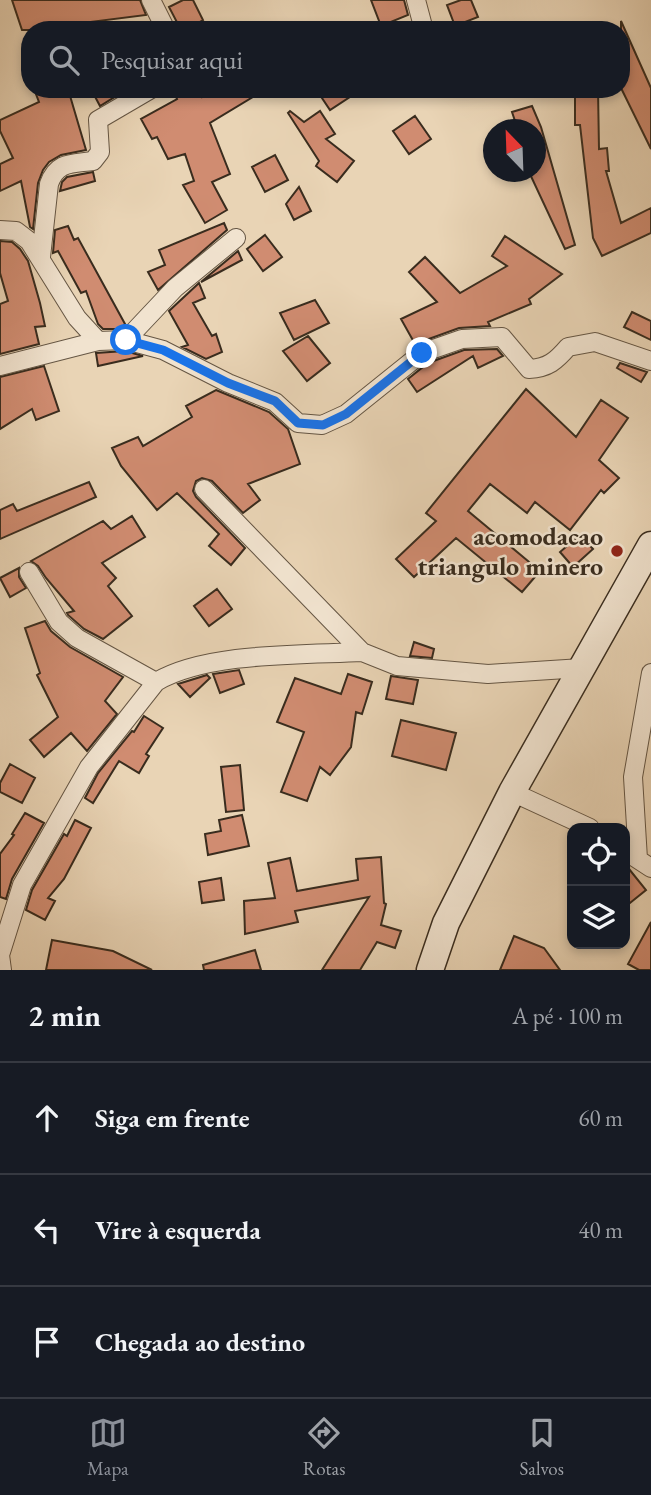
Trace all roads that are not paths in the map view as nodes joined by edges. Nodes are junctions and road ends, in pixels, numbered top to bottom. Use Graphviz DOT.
graph roads {
  1 [pos="151,0"];
  2 [pos="416,0"];
  3 [pos="162,21"];
  4 [pos="422,21"];
  5 [pos="136,98"];
  6 [pos="0,230"];
  7 [pos="236,238"];
  8 [pos="41,257"];
  9 [pos="126,340"];
  10 [pos="98,341"];
  11 [pos="651,361"];
  12 [pos="0,366"];
  13 [pos="204,489"];
  14 [pos="650,547"];
  15 [pos="29,572"];
  16 [pos="362,652"];
  17 [pos="582,668"];
  18 [pos="651,673"];
  19 [pos="156,682"];
  20 [pos="512,792"];
  21 [pos="579,823"];
  22 [pos="638,860"];
  23 [pos="2,970"];
  24 [pos="430,970"];
  1 -- 3 [label="street"];
  2 -- 4 [label="street"];
  5 -- 8 [label="street"];
  6 -- 8 [label="street"];
  7 -- 9 [label="street"];
  8 -- 10 [label="street"];
  9 -- 10 [label="street"];
  9 -- 11 [label="street"];
  10 -- 12 [label="street"];
  13 -- 16 [label="street"];
  14 -- 17 [label="main road"];
  15 -- 19 [label="street"];
  16 -- 17 [label="street"];
  16 -- 19 [label="street"];
  17 -- 20 [label="main road"];
  18 -- 22 [label="street"];
  19 -- 23 [label="street"];
  20 -- 21 [label="street"];
  20 -- 24 [label="main road"];
}
